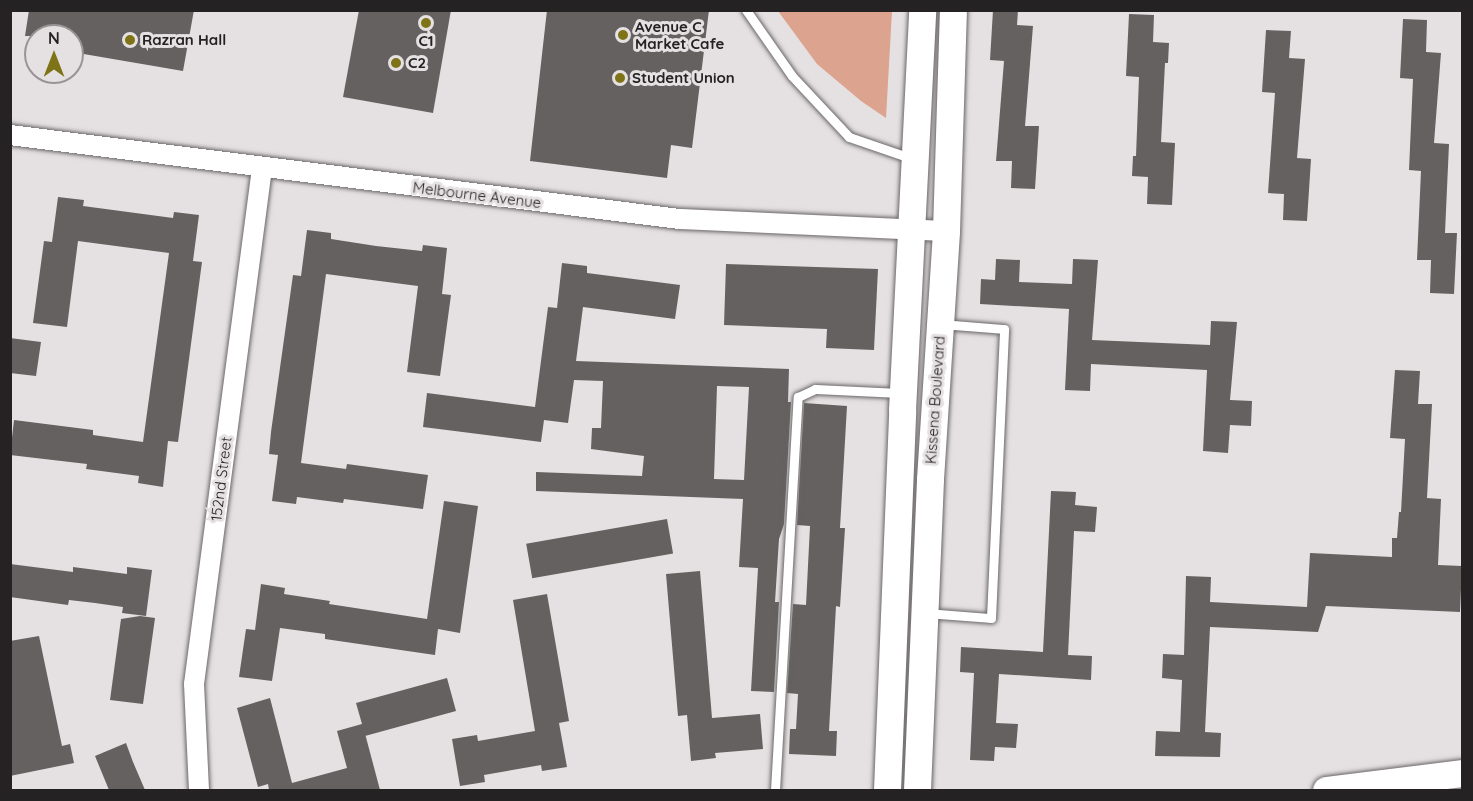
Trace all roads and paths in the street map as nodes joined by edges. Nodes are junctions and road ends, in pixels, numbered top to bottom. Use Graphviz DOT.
graph roads {
  1 [pos="746,10"];
  2 [pos="922,10"];
  3 [pos="953,10"];
  4 [pos="10,135"];
  5 [pos="915,160"];
  6 [pos="262,168"];
  7 [pos="912,231"];
  8 [pos="946,231"];
  9 [pos="940,324"];
  10 [pos="903,393"];
  11 [pos="925,613"];
  12 [pos="1462,773"];
  13 [pos="199,790"];
  14 [pos="775,790"];
  15 [pos="887,790"];
  16 [pos="917,790"];
  17 [pos="1326,790"];
  1 -- 5 [label="lane"];
  2 -- 5 [label="main road, Kissena Boulevard"];
  3 -- 8 [label="main road, Kissena Boulevard"];
  4 -- 6 [label="street, Melbourne Avenue"];
  5 -- 7 [label="main road, Kissena Boulevard"];
  6 -- 7 [label="street, Melbourne Avenue"];
  6 -- 13 [label="street, 152nd Street"];
  7 -- 8 [label="street, Melbourne Avenue"];
  7 -- 10 [label="main road, Kissena Boulevard"];
  8 -- 9 [label="main road, Kissena Boulevard"];
  9 -- 11 [label="main road, Kissena Boulevard"];
  9 -- 11 [label="lane"];
  10 -- 14 [label="lane"];
  10 -- 15 [label="main road, Kissena Boulevard"];
  11 -- 16 [label="main road, Kissena Boulevard"];
  12 -- 17 [label="main road"];
}
